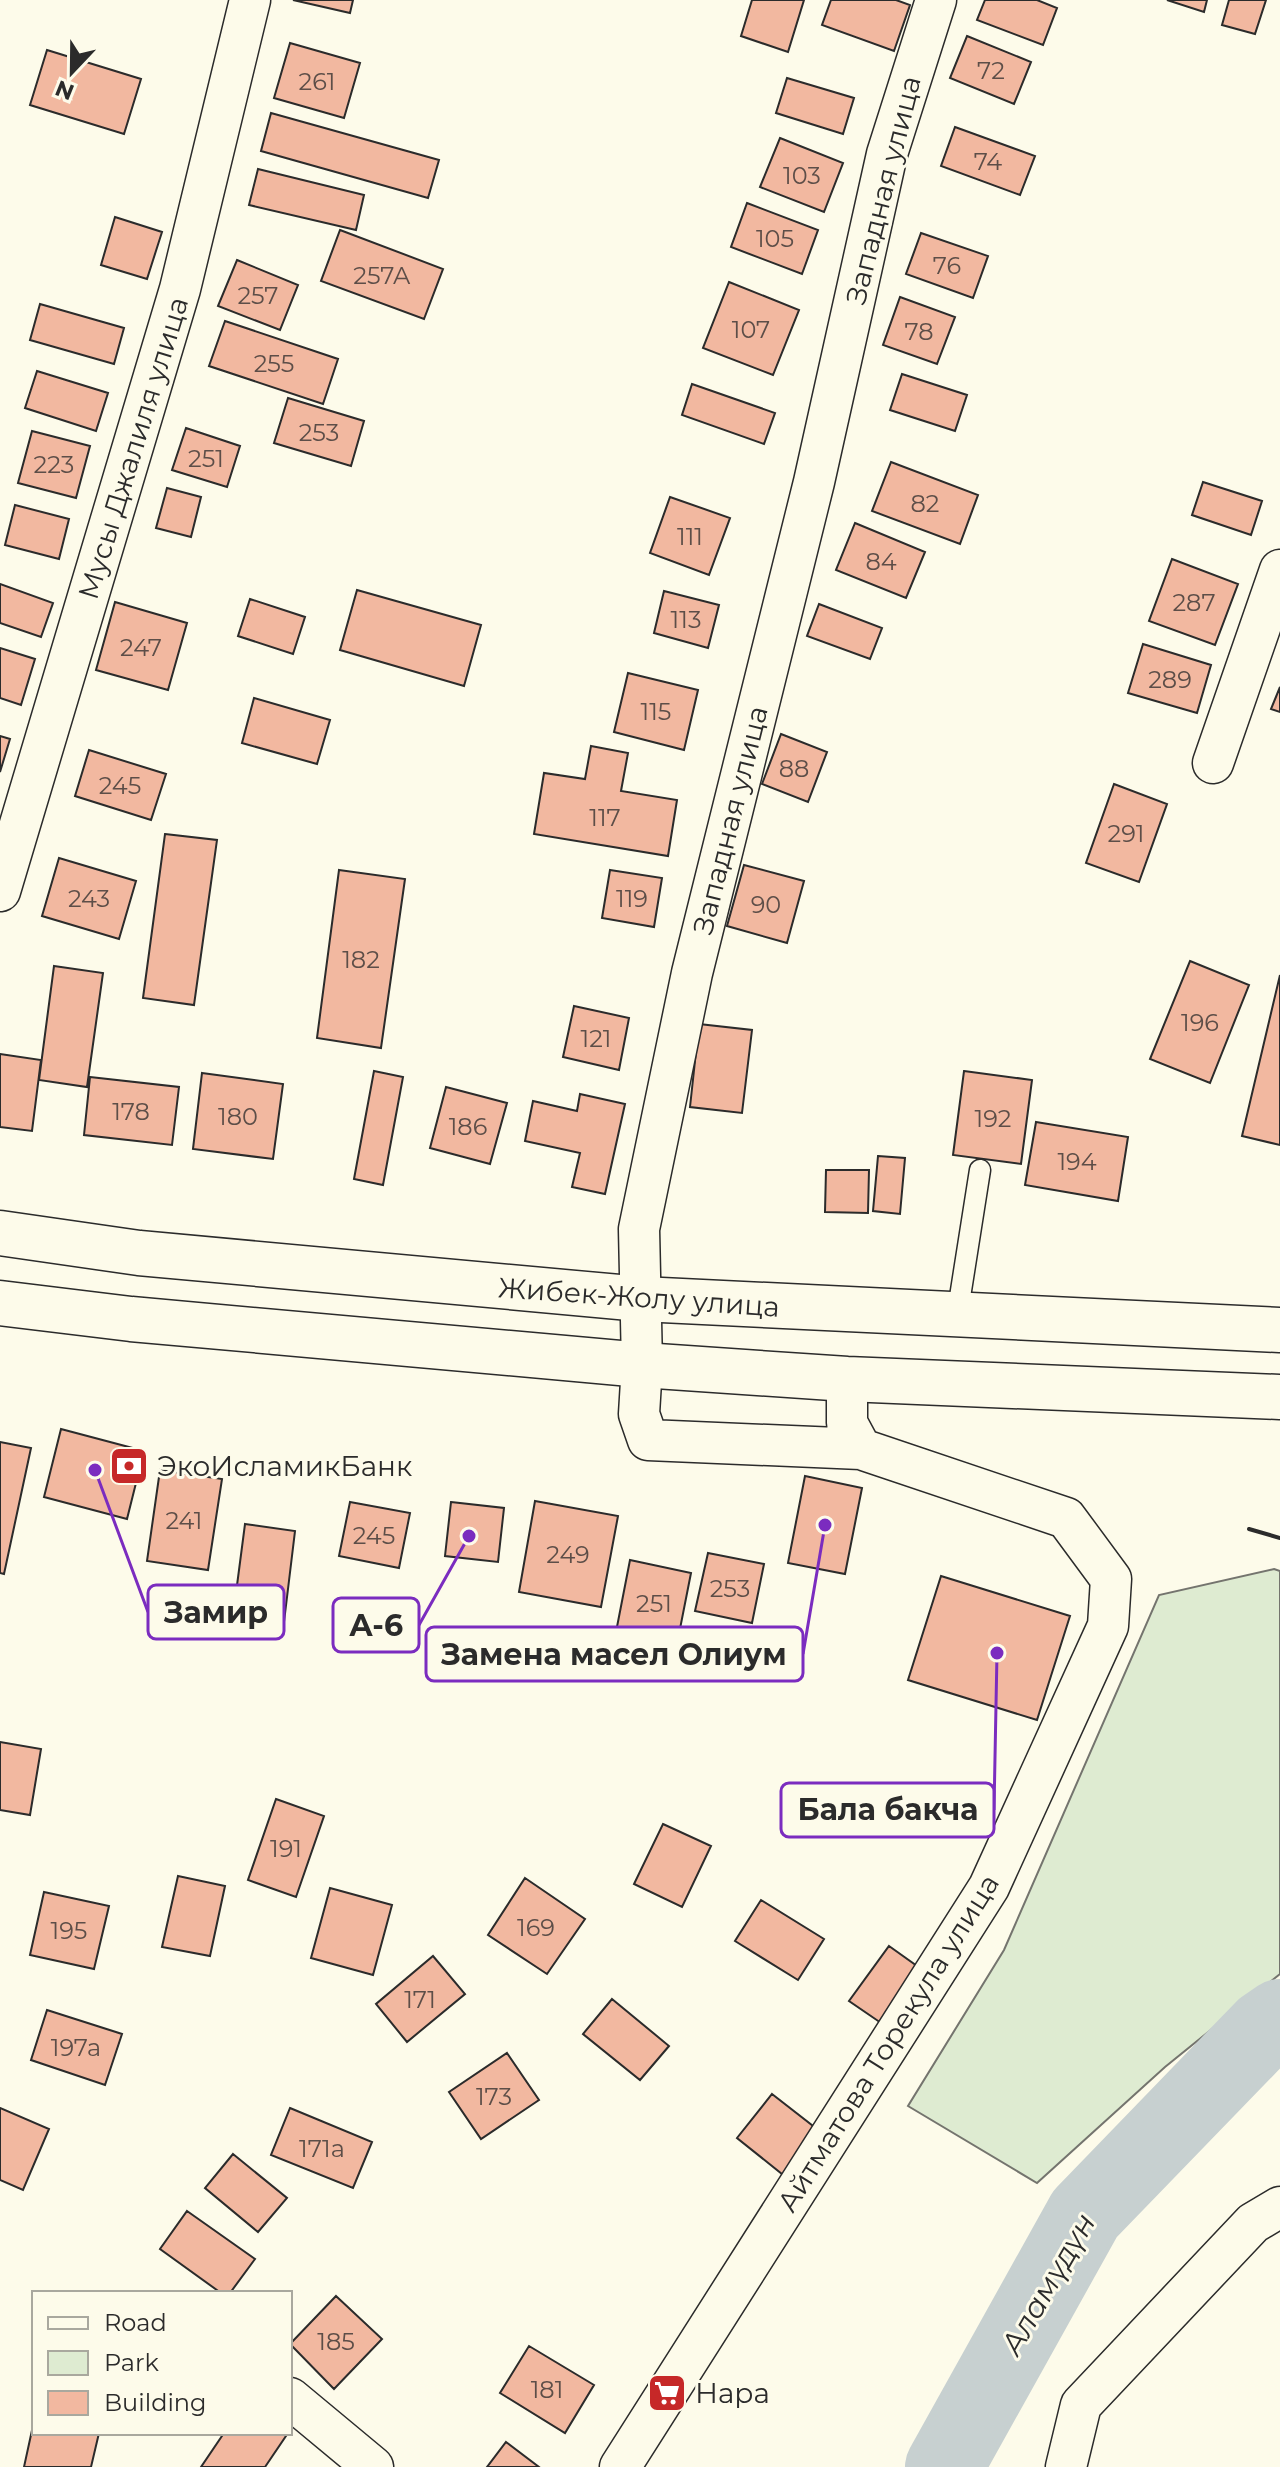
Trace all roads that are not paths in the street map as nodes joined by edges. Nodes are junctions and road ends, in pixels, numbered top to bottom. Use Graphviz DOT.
graph roads {
  1 [pos="250,0"];
  2 [pos="936,0"];
  3 [pos="1280,570"];
  4 [pos="1213,763"];
  5 [pos="0,891"];
  6 [pos="980,1170"];
  7 [pos="0,1233"];
  8 [pos="641,1299"];
  9 [pos="0,1303"];
  10 [pos="957,1316"];
  11 [pos="1280,1330"];
  12 [pos="642,1365"];
  13 [pos="847,1379"];
  14 [pos="1280,1397"];
  15 [pos="861,1449"];
  16 [pos="1280,2207"];
  17 [pos="292,2400"];
  18 [pos="373,2467"];
  19 [pos="620,2467"];
  20 [pos="1066,2467"];
  1 -- 5 [label="street, Мусы Джалиля улица"];
  2 -- 8 [label="street, Западная улица"];
  3 -- 4 [label="street"];
  6 -- 10 [label="lane"];
  7 -- 8 [label="main road, Жибек-Жолу улица"];
  8 -- 10 [label="main road, Жибек-Жолу улица"];
  8 -- 12 [label="street, Западная улица"];
  9 -- 12 [label="main road"];
  10 -- 11 [label="main road, Жибек-Жолу улица"];
  12 -- 13 [label="main road"];
  12 -- 15 [label="street, Западная улица"];
  13 -- 14 [label="main road"];
  13 -- 15 [label="street"];
  15 -- 19 [label="street, Айтматова Торекула улица"];
  16 -- 20 [label="street"];
  17 -- 18 [label="street"];
}
